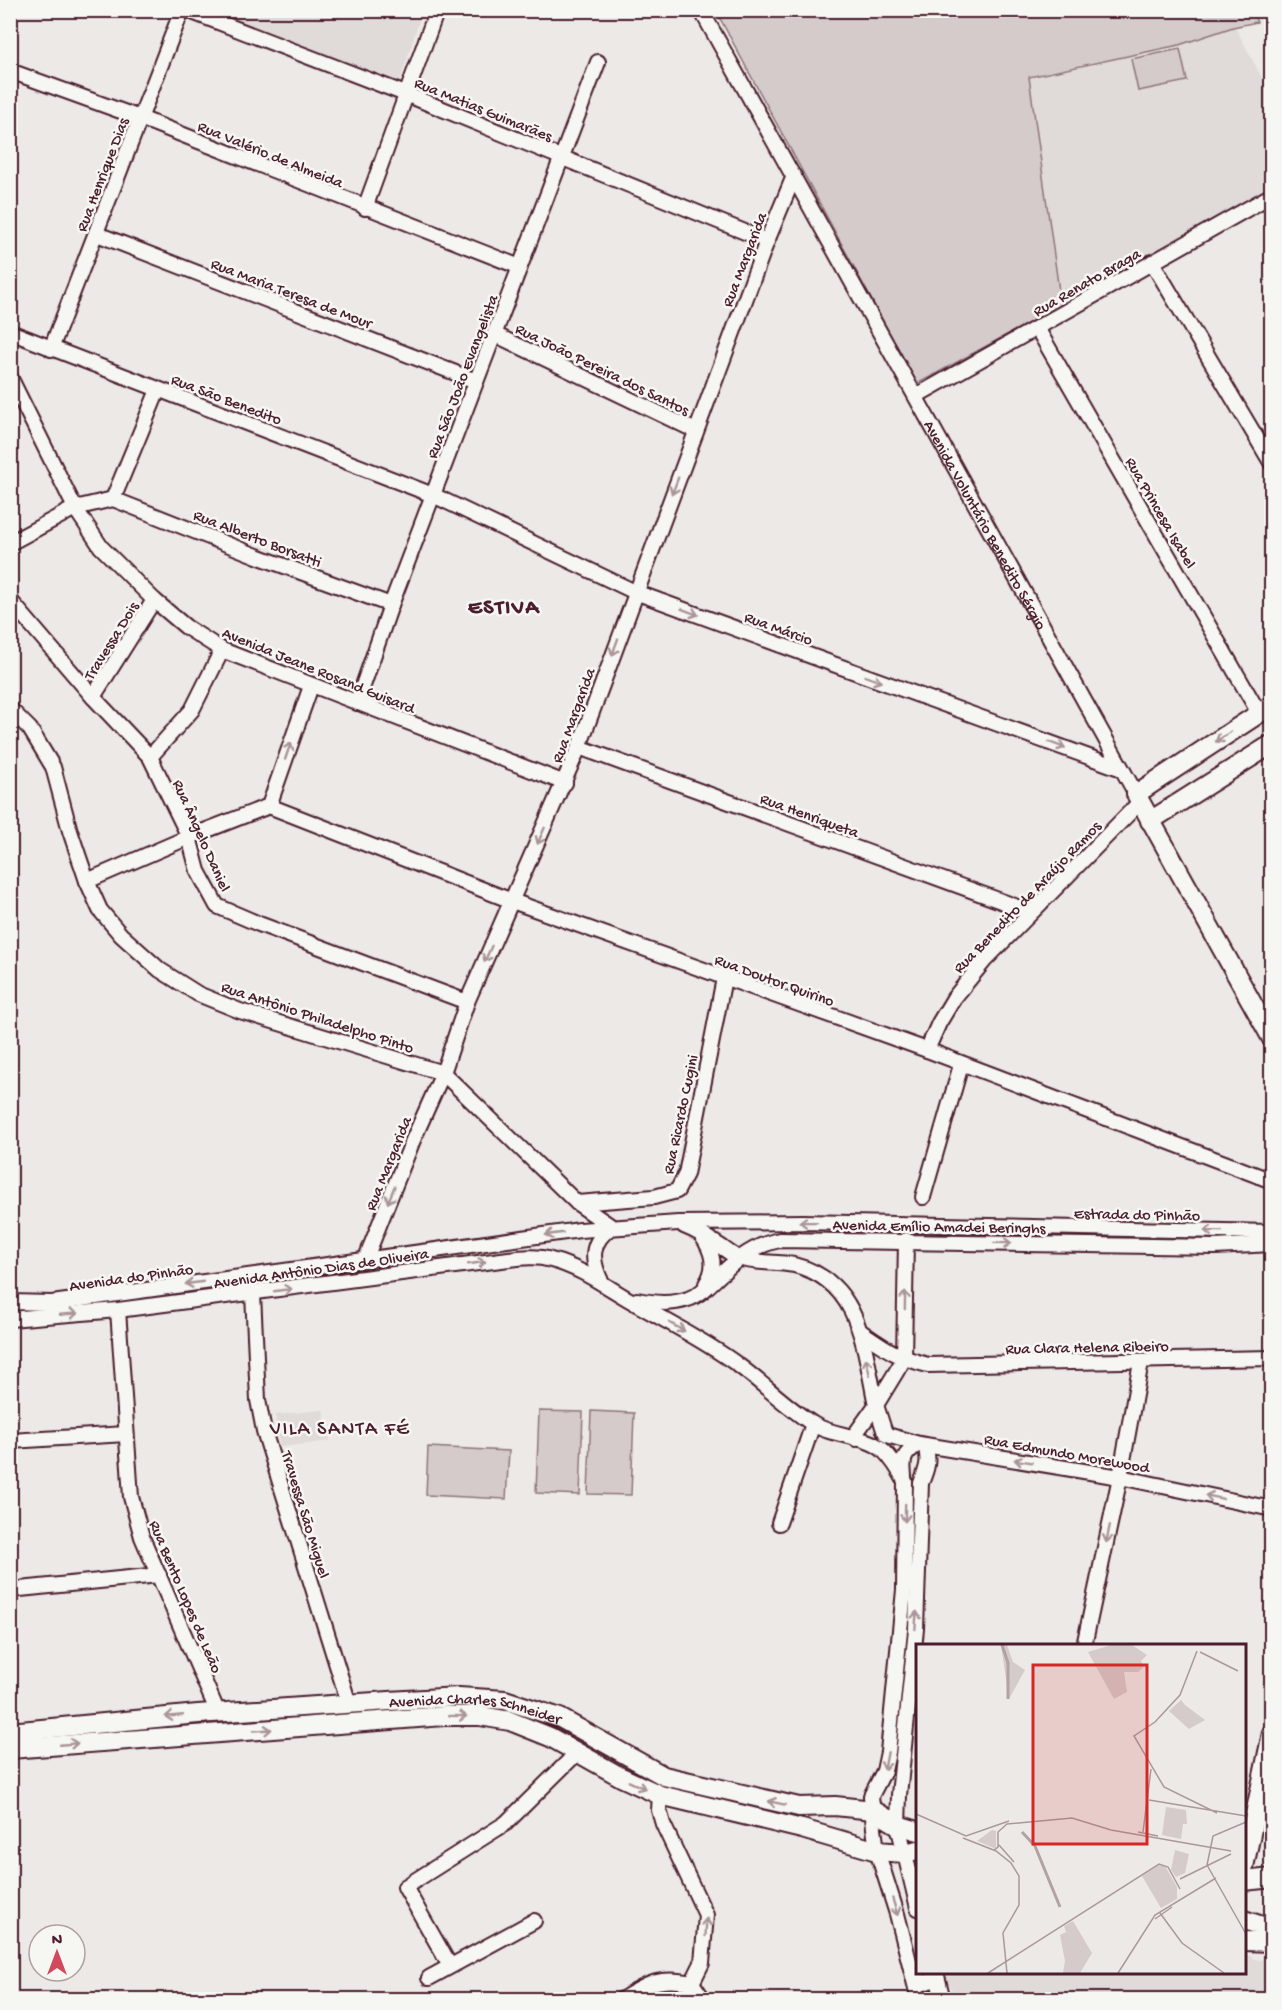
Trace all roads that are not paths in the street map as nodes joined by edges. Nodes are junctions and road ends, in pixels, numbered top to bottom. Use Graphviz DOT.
graph roads {
  1 [pos="184,10"];
  2 [pos="437,10"];
  3 [pos="701,10"];
  4 [pos="598,62"];
  5 [pos="10,71"];
  6 [pos="408,95"];
  7 [pos="140,118"];
  8 [pos="562,158"];
  9 [pos="794,176"];
  10 [pos="1272,195"];
  11 [pos="366,208"];
  12 [pos="97,234"];
  13 [pos="767,241"];
  14 [pos="1152,262"];
  15 [pos="520,267"];
  16 [pos="1037,328"];
  17 [pos="10,332"];
  18 [pos="496,335"];
  19 [pos="51,349"];
  20 [pos="10,376"];
  21 [pos="476,381"];
  22 [pos="158,390"];
  23 [pos="916,396"];
  24 [pos="696,431"];
  25 [pos="1272,464"];
  26 [pos="433,495"];
  27 [pos="113,499"];
  28 [pos="75,508"];
  29 [pos="10,543"];
  30 [pos="635,592"];
  31 [pos="10,600"];
  32 [pos="154,600"];
  33 [pos="391,605"];
  34 [pos="222,650"];
  35 [pos="311,686"];
  36 [pos="93,697"];
  37 [pos="357,703"];
  38 [pos="10,709"];
  39 [pos="1265,709"];
  40 [pos="1272,744"];
  41 [pos="579,747"];
  42 [pos="150,757"];
  43 [pos="1122,769"];
  44 [pos="565,783"];
  45 [pos="1138,798"];
  46 [pos="269,806"];
  47 [pos="1150,820"];
  48 [pos="189,837"];
  49 [pos="87,881"];
  50 [pos="512,901"];
  51 [pos="1031,912"];
  52 [pos="724,978"];
  53 [pos="467,1002"];
  54 [pos="1272,1040"];
  55 [pos="927,1050"];
  56 [pos="961,1065"];
  57 [pos="443,1074"];
  58 [pos="1272,1181"];
  59 [pos="923,1197"];
  60 [pos="577,1203"];
  61 [pos="678,1223"];
  62 [pos="612,1227"];
  63 [pos="699,1232"];
  64 [pos="1272,1232"];
  65 [pos="906,1240"];
  66 [pos="1272,1245"];
  67 [pos="366,1258"];
  68 [pos="738,1258"];
  69 [pos="602,1283"];
  70 [pos="702,1291"];
  71 [pos="253,1294"];
  72 [pos="626,1298"];
  73 [pos="10,1302"];
  74 [pos="118,1310"];
  75 [pos="10,1319"];
  76 [pos="860,1330"];
  77 [pos="1272,1358"];
  78 [pos="904,1359"];
  79 [pos="1141,1362"];
  80 [pos="876,1405"];
  81 [pos="813,1424"];
  82 [pos="126,1434"];
  83 [pos="856,1439"];
  84 [pos="10,1441"];
  85 [pos="922,1444"];
  86 [pos="1120,1477"];
  87 [pos="905,1481"];
  88 [pos="1272,1509"];
  89 [pos="779,1523"];
  90 [pos="159,1575"];
  91 [pos="10,1590"];
  92 [pos="1084,1644"];
  93 [pos="349,1704"];
  94 [pos="218,1713"];
  95 [pos="10,1732"];
  96 [pos="1272,1733"];
  97 [pos="10,1749"];
  98 [pos="577,1753"];
  99 [pos="660,1795"];
  100 [pos="872,1803"];
  101 [pos="835,1806"];
  102 [pos="898,1825"];
  103 [pos="916,1830"];
  104 [pos="833,1839"];
  105 [pos="877,1851"];
  106 [pos="911,1852"];
  107 [pos="1246,1862"];
  108 [pos="1272,1878"];
  109 [pos="1246,1881"];
  110 [pos="916,1892"];
  111 [pos="1246,1907"];
  112 [pos="534,1921"];
  113 [pos="1257,1924"];
  114 [pos="1246,1941"];
  115 [pos="1272,1942"];
  116 [pos="450,1966"];
  117 [pos="914,1975"];
  118 [pos="936,1975"];
  119 [pos="429,1978"];
  120 [pos="692,1983"];
  121 [pos="621,2000"];
  122 [pos="704,2000"];
  123 [pos="919,2000"];
  124 [pos="943,2000"];
  1 -- 6 [label="street, Rua Matias Guimarães"];
  1 -- 7 [label="street, Rua Henrique Dias"];
  2 -- 6 [label="street"];
  3 -- 9 [label="street, Avenida Voluntário Benedito Sérgio"];
  4 -- 8 [label="street, Rua São João Evangelista"];
  5 -- 7 [label="street, Rua Valério de Almeida"];
  6 -- 8 [label="street, Rua Matias Guimarães"];
  6 -- 11 [label="street"];
  7 -- 11 [label="street, Rua Valério de Almeida"];
  7 -- 12 [label="street, Rua Henrique Dias"];
  8 -- 13 [label="street, Rua Matias Guimarães"];
  8 -- 15 [label="street, Rua São João Evangelista"];
  9 -- 13 [label="street, Rua Margarida"];
  9 -- 23 [label="street, Avenida Voluntário Benedito Sérgio"];
  10 -- 14 [label="street, Rua Renato Braga"];
  11 -- 15 [label="street, Rua Valério de Almeida"];
  12 -- 19 [label="street, Rua Henrique Dias"];
  12 -- 21 [label="street, Rua Maria Teresa de Mour"];
  13 -- 24 [label="street, Rua Margarida"];
  14 -- 16 [label="street, Rua Renato Braga"];
  14 -- 25 [label="street"];
  15 -- 18 [label="street, Rua São João Evangelista"];
  16 -- 23 [label="street, Rua Renato Braga"];
  16 -- 39 [label="street, Rua Princesa Isabel"];
  17 -- 19 [label="street, Rua São Benedito"];
  18 -- 21 [label="street, Rua São João Evangelista"];
  18 -- 24 [label="street, Rua João Pereira dos Santos"];
  19 -- 22 [label="street, Rua São Benedito"];
  20 -- 28 [label="street, Avenida Jeane Rosand Guisard"];
  21 -- 26 [label="street, Rua São João Evangelista"];
  22 -- 26 [label="street, Rua São Benedito"];
  22 -- 27 [label="street"];
  23 -- 43 [label="street, Avenida Voluntário Benedito Sérgio"];
  24 -- 30 [label="street, Rua Margarida, one-way"];
  26 -- 30 [label="street, Rua Márcio"];
  26 -- 33 [label="street, Rua São João Evangelista"];
  27 -- 28 [label="street"];
  27 -- 33 [label="street, Rua Alberto Borsatti"];
  28 -- 29 [label="street"];
  28 -- 32 [label="street, Avenida Jeane Rosand Guisard"];
  30 -- 41 [label="street, Rua Margarida, one-way"];
  30 -- 43 [label="street, Rua Márcio, one-way"];
  31 -- 36 [label="street, Rua Ângelo Daniel"];
  32 -- 34 [label="street, Avenida Jeane Rosand Guisard"];
  32 -- 36 [label="street, Travessa Dois"];
  33 -- 37 [label="street, Rua São João Evangelista"];
  34 -- 35 [label="street, Avenida Jeane Rosand Guisard"];
  34 -- 42 [label="street"];
  35 -- 37 [label="street, Avenida Jeane Rosand Guisard"];
  46 -- 35 [label="street, one-way"];
  36 -- 42 [label="street, Rua Ângelo Daniel"];
  37 -- 44 [label="street, Avenida Jeane Rosand Guisard"];
  38 -- 49 [label="street, Rua Antônio Philadelpho Pinto"];
  39 -- 45 [label="main road, one-way"];
  40 -- 47 [label="main road"];
  41 -- 44 [label="street, Rua Margarida"];
  41 -- 51 [label="street, Rua Henriqueta"];
  42 -- 48 [label="street, Rua Ângelo Daniel"];
  43 -- 45 [label="street, Avenida Voluntário Benedito Sérgio"];
  44 -- 50 [label="street, Rua Margarida, one-way"];
  45 -- 47 [label="main road, Avenida Voluntário Benedito Sérgio"];
  45 -- 51 [label="street, Rua Benedito de Araújo Ramos"];
  46 -- 48 [label="street"];
  46 -- 50 [label="street, Rua Doutor Quirino"];
  47 -- 54 [label="main road, Avenida Voluntário Benedito Sérgio"];
  48 -- 49 [label="street"];
  48 -- 53 [label="street, Rua Ângelo Daniel"];
  49 -- 57 [label="street, Rua Antônio Philadelpho Pinto"];
  50 -- 52 [label="street, Rua Doutor Quirino"];
  50 -- 53 [label="street, Rua Margarida, one-way"];
  51 -- 55 [label="street, Rua Benedito de Araújo Ramos"];
  52 -- 55 [label="street, Rua Doutor Quirino"];
  52 -- 60 [label="street, Rua Ricardo Cugini"];
  53 -- 57 [label="street, Rua Margarida"];
  55 -- 56 [label="street, Rua Doutor Quirino"];
  56 -- 58 [label="street, Rua Doutor Quirino"];
  56 -- 59 [label="street"];
  57 -- 60 [label="street, Rua Antônio Philadelpho Pinto"];
  57 -- 67 [label="street, Rua Margarida, one-way"];
  60 -- 62 [label="street, Rua Antônio Philadelpho Pinto"];
  61 -- 62 [label="street, Estrada do Pinhão"];
  61 -- 63 [label="street, Estrada do Pinhão"];
  64 -- 61 [label="street, Estrada do Pinhão, one-way"];
  62 -- 67 [label="street, Avenida do Pinhão, one-way"];
  62 -- 69 [label="street"];
  63 -- 68 [label="street, Estrada do Pinhão"];
  63 -- 70 [label="street"];
  65 -- 66 [label="street, Avenida Emílio Amadei Beringhs, one-way"];
  65 -- 68 [label="street, Avenida Emílio Amadei Beringhs"];
  78 -- 65 [label="street, one-way"];
  67 -- 73 [label="street, Avenida do Pinhão, one-way"];
  68 -- 70 [label="street, Avenida Emílio Amadei Beringhs"];
  68 -- 76 [label="street"];
  71 -- 69 [label="street, Avenida Antônio Dias de Oliveira, one-way"];
  69 -- 72 [label="street, Avenida Antônio Dias de Oliveira"];
  70 -- 72 [label="street, Avenida Emílio Amadei Beringhs"];
  71 -- 74 [label="street, Avenida Antônio Dias de Oliveira"];
  71 -- 93 [label="street, Travessa São Miguel"];
  72 -- 81 [label="street, Avenida Antônio Dias de Oliveira, one-way"];
  75 -- 74 [label="street, Avenida Antônio Dias de Oliveira, one-way"];
  74 -- 82 [label="street, Rua Bento Lopes de Leão"];
  76 -- 78 [label="street, Rua Clara Helena Ribeiro"];
  80 -- 76 [label="street, one-way"];
  77 -- 79 [label="street, Rua Clara Helena Ribeiro"];
  78 -- 79 [label="street, Rua Clara Helena Ribeiro"];
  78 -- 80 [label="street"];
  79 -- 86 [label="street"];
  80 -- 83 [label="street"];
  80 -- 85 [label="street, Rua Edmundo Morewood"];
  81 -- 83 [label="street, Avenida Antônio Dias de Oliveira"];
  81 -- 89 [label="street"];
  82 -- 84 [label="street"];
  82 -- 90 [label="street, Rua Bento Lopes de Leão"];
  83 -- 87 [label="street, Avenida Antônio Dias de Oliveira"];
  86 -- 85 [label="street, Rua Edmundo Morewood, one-way"];
  85 -- 87 [label="street"];
  102 -- 85 [label="street, one-way"];
  88 -- 86 [label="street, Rua Edmundo Morewood, one-way"];
  86 -- 92 [label="street, one-way"];
  87 -- 100 [label="street, one-way"];
  90 -- 91 [label="street"];
  90 -- 94 [label="street, Rua Bento Lopes de Leão"];
  93 -- 94 [label="main road, Avenida Charles Schneider"];
  101 -- 93 [label="main road, Avenida Charles Schneider, one-way"];
  94 -- 95 [label="main road, Avenida Charles Schneider, one-way"];
  96 -- 107 [label="main road"];
  97 -- 98 [label="main road, Avenida Charles Schneider, one-way"];
  98 -- 99 [label="main road, Avenida Charles Schneider, one-way"];
  98 -- 116 [label="street"];
  99 -- 104 [label="main road, Avenida Charles Schneider"];
  120 -- 99 [label="street, one-way"];
  100 -- 101 [label="main road, Avenida Charles Schneider"];
  100 -- 102 [label="main road, Avenida Charles Schneider"];
  100 -- 105 [label="street"];
  101 -- 104 [label="main road"];
  102 -- 103 [label="main road, Avenida Charles Schneider"];
  102 -- 106 [label="street"];
  104 -- 105 [label="main road, Avenida Charles Schneider"];
  105 -- 106 [label="main road, Avenida Charles Schneider"];
  105 -- 117 [label="street, one-way"];
  106 -- 110 [label="street"];
  108 -- 109 [label="main road"];
  111 -- 113 [label="main road"];
  112 -- 116 [label="street"];
  114 -- 115 [label="main road"];
  116 -- 119 [label="street"];
  117 -- 118 [label="street"];
  117 -- 123 [label="street"];
  118 -- 124 [label="street"];
  120 -- 121 [label="street"];
  120 -- 122 [label="street"];
}
